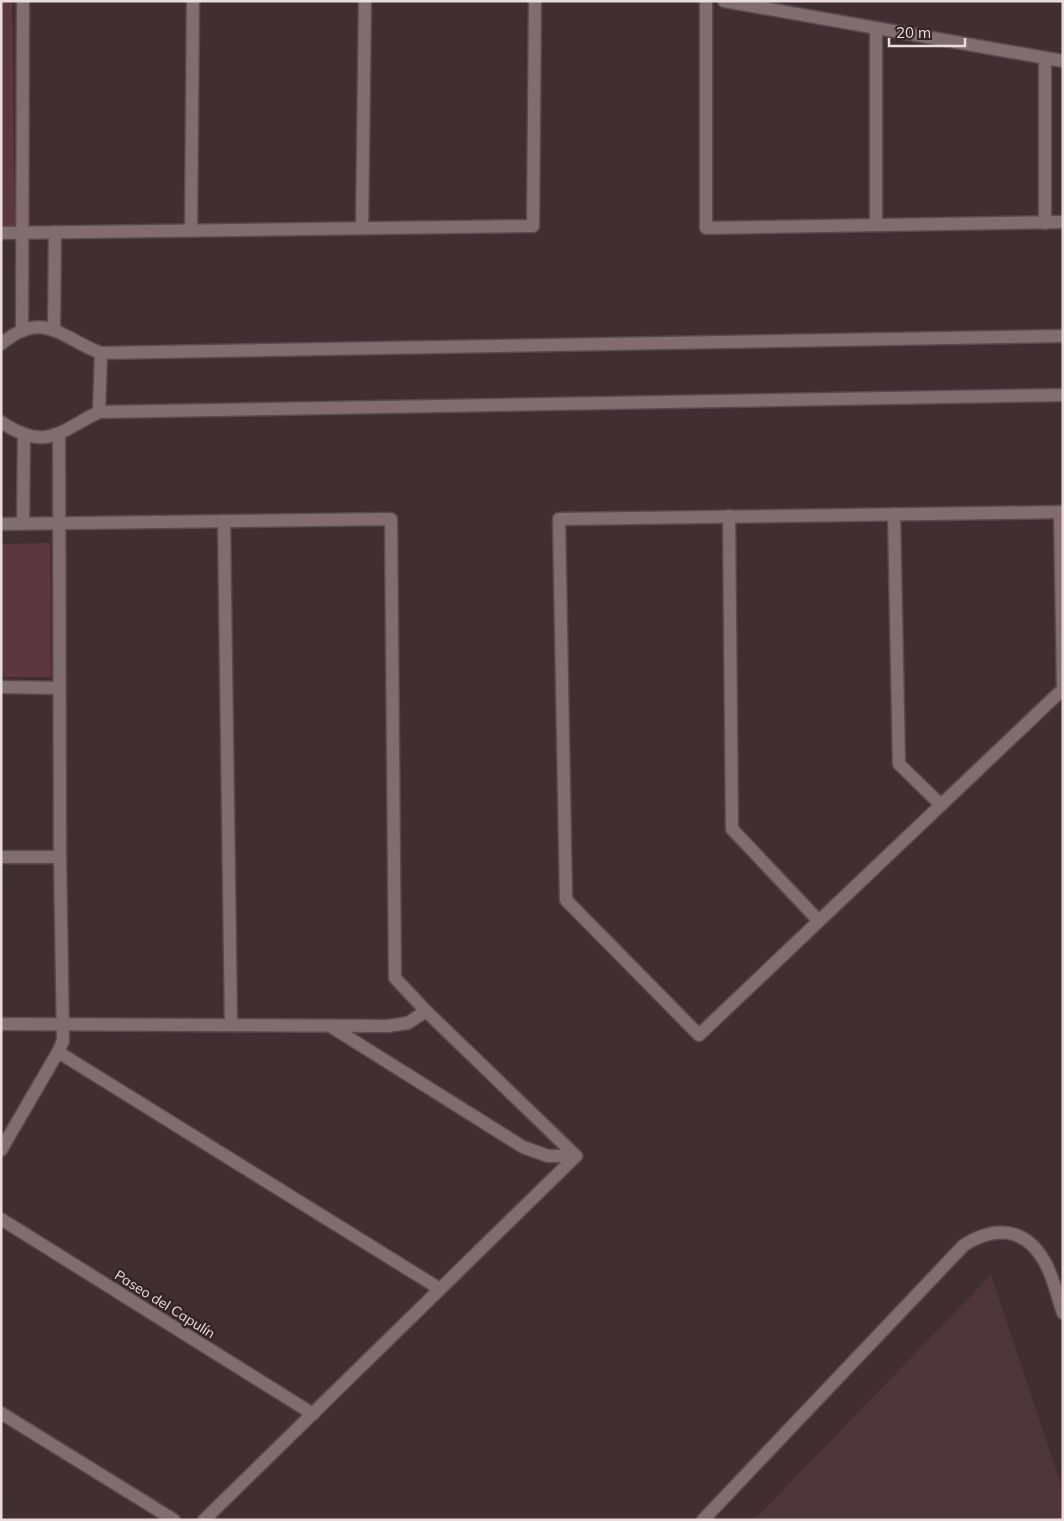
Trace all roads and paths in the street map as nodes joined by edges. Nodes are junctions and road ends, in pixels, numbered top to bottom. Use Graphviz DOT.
graph roads {
  1 [pos="23,1"];
  2 [pos="193,1"];
  3 [pos="365,1"];
  4 [pos="536,1"];
  5 [pos="706,1"];
  6 [pos="724,1"];
  7 [pos="876,28"];
  8 [pos="1045,58"];
  9 [pos="1063,61"];
  10 [pos="1045,222"];
  11 [pos="1063,222"];
  12 [pos="876,225"];
  13 [pos="362,228"];
  14 [pos="191,230"];
  15 [pos="22,232"];
  16 [pos="55,232"];
  17 [pos="1,233"];
  18 [pos="54,328"];
  19 [pos="22,330"];
  20 [pos="1063,336"];
  21 [pos="1,344"];
  22 [pos="101,353"];
  23 [pos="1063,395"];
  24 [pos="99,412"];
  25 [pos="1,422"];
  26 [pos="24,435"];
  27 [pos="59,435"];
  28 [pos="1062,512"];
  29 [pos="894,514"];
  30 [pos="729,516"];
  31 [pos="224,521"];
  32 [pos="23,523"];
  33 [pos="58,523"];
  34 [pos="1,524"];
  35 [pos="1,687"];
  36 [pos="59,688"];
  37 [pos="1063,689"];
  38 [pos="940,805"];
  39 [pos="1,857"];
  40 [pos="60,857"];
  41 [pos="819,921"];
  42 [pos="426,1011"];
  43 [pos="1,1024"];
  44 [pos="64,1024"];
  45 [pos="230,1025"];
  46 [pos="330,1026"];
  47 [pos="58,1052"];
  48 [pos="1,1150"];
  49 [pos="576,1156"];
  50 [pos="1,1219"];
  51 [pos="440,1289"];
  52 [pos="1063,1313"];
  53 [pos="1,1414"];
  54 [pos="313,1414"];
  55 [pos="174,1520"];
  56 [pos="204,1520"];
  57 [pos="703,1520"];
  1 -- 15 [label="street"];
  2 -- 14 [label="street"];
  3 -- 13 [label="street"];
  4 -- 13 [label="street"];
  5 -- 12 [label="street"];
  6 -- 7 [label="street"];
  7 -- 8 [label="street"];
  7 -- 12 [label="street"];
  8 -- 9 [label="street"];
  8 -- 10 [label="street"];
  10 -- 11 [label="street"];
  10 -- 12 [label="street"];
  13 -- 14 [label="street"];
  14 -- 16 [label="street"];
  15 -- 16 [label="street"];
  15 -- 17 [label="street"];
  15 -- 19 [label="street"];
  16 -- 18 [label="street"];
  18 -- 19 [label="street"];
  18 -- 22 [label="street"];
  19 -- 21 [label="street"];
  20 -- 22 [label="street"];
  22 -- 24 [label="street"];
  23 -- 24 [label="street"];
  24 -- 27 [label="street"];
  25 -- 26 [label="street"];
  26 -- 27 [label="street"];
  26 -- 32 [label="street"];
  27 -- 33 [label="street"];
  28 -- 29 [label="street"];
  28 -- 37 [label="street"];
  29 -- 30 [label="street"];
  29 -- 38 [label="street"];
  30 -- 41 [label="street"];
  30 -- 41 [label="street"];
  31 -- 33 [label="street"];
  31 -- 42 [label="street"];
  31 -- 45 [label="street"];
  32 -- 33 [label="street"];
  32 -- 34 [label="street"];
  33 -- 36 [label="street"];
  35 -- 36 [label="street"];
  36 -- 40 [label="street"];
  37 -- 38 [label="street"];
  38 -- 41 [label="street"];
  39 -- 40 [label="street"];
  40 -- 44 [label="street"];
  42 -- 46 [label="street"];
  42 -- 49 [label="street"];
  43 -- 44 [label="street"];
  44 -- 45 [label="street"];
  44 -- 47 [label="street"];
  45 -- 46 [label="street"];
  46 -- 49 [label="street"];
  47 -- 48 [label="street"];
  47 -- 51 [label="street"];
  49 -- 51 [label="street"];
  50 -- 54 [label="street, Paseo del Capulín"];
  51 -- 54 [label="street"];
  52 -- 57 [label="street"];
  53 -- 55 [label="street"];
  54 -- 56 [label="street"];
}
